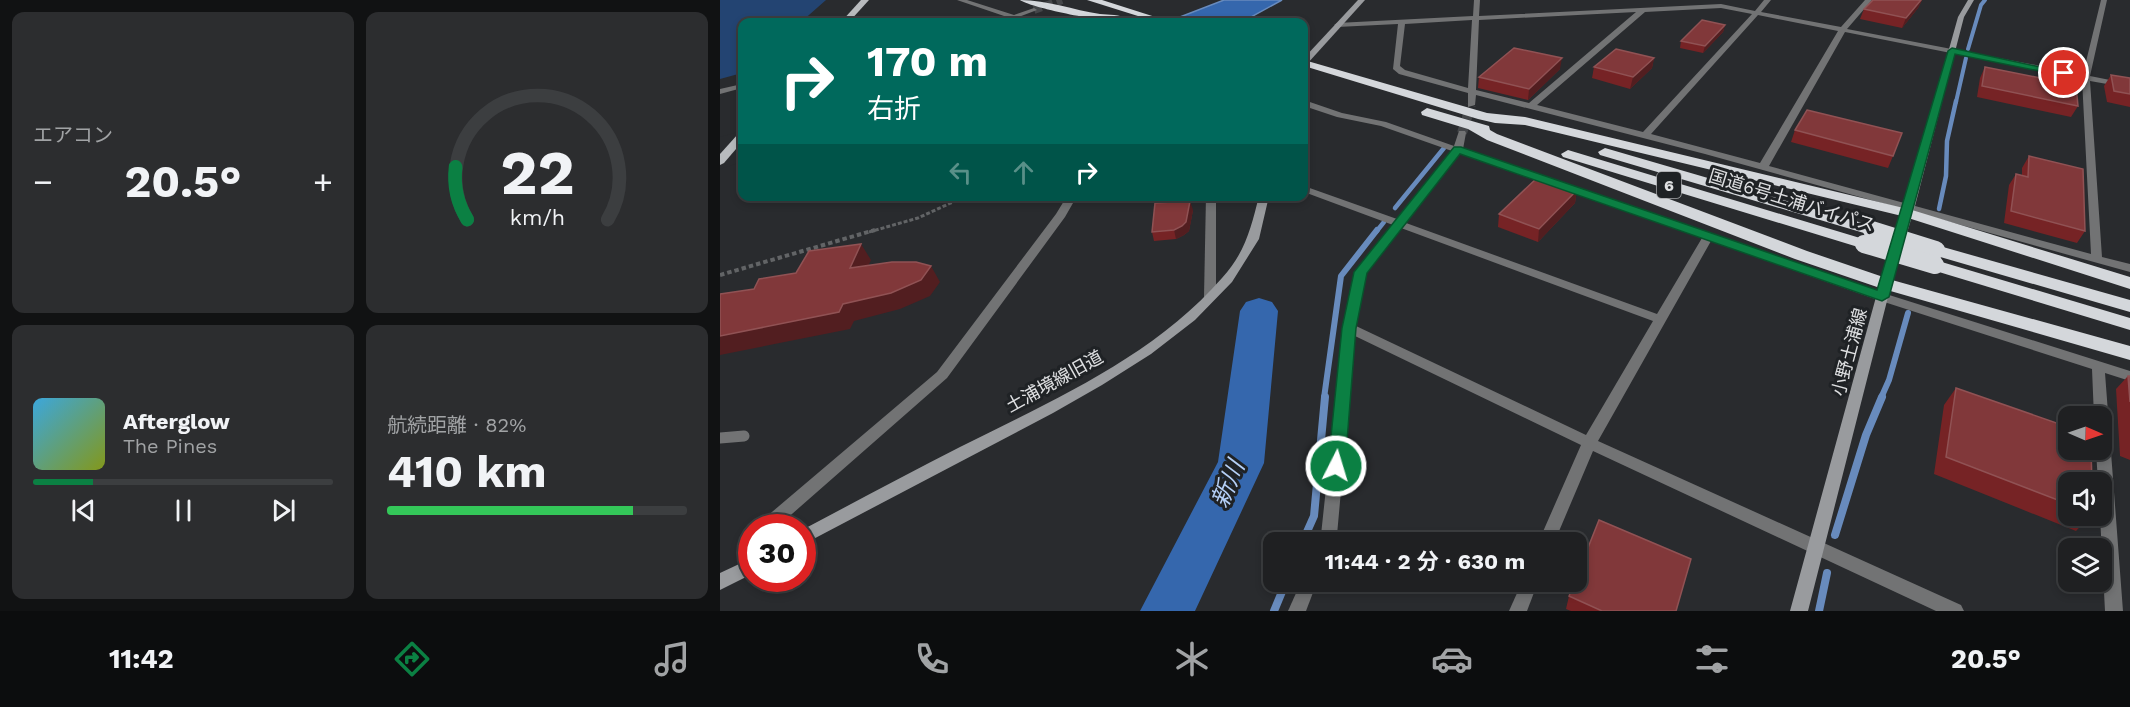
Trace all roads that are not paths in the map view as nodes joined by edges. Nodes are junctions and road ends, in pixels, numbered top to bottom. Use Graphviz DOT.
graph roads {
  1 [pos="865,0"];
  2 [pos="960,0"];
  3 [pos="1025,0"];
  4 [pos="1059,0"];
  5 [pos="1362,0"];
  6 [pos="1477,0"];
  7 [pos="1605,0"];
  8 [pos="1768,0"];
  9 [pos="1869,0"];
  10 [pos="1971,0"];
  11 [pos="2104,0"];
  12 [pos="1087,5"];
  13 [pos="1644,9"];
  14 [pos="1034,10"];
  15 [pos="1611,10"];
  16 [pos="1755,12"];
  17 [pos="1014,17"];
  18 [pos="849,18"];
  19 [pos="1120,18"];
  20 [pos="1147,18"];
  21 [pos="1476,18"];
  22 [pos="1402,22"];
  23 [pos="1337,25"];
  24 [pos="1843,29"];
  25 [pos="1952,51"];
  26 [pos="1308,63"];
  27 [pos="1308,68"];
  28 [pos="1308,69"];
  29 [pos="2086,78"];
  30 [pos="2130,86"];
  31 [pos="738,87"];
  32 [pos="720,92"];
  33 [pos="1473,93"];
  34 [pos="738,94"];
  35 [pos="720,98"];
  36 [pos="1308,104"];
  37 [pos="1471,105"];
  38 [pos="1530,107"];
  39 [pos="1473,125"];
  40 [pos="1646,135"];
  41 [pos="738,141"];
  42 [pos="1458,150"];
  43 [pos="720,161"];
  44 [pos="1763,167"];
  45 [pos="1308,190"];
  46 [pos="1069,201"];
  47 [pos="1211,201"];
  48 [pos="1263,201"];
  49 [pos="1909,209"];
  50 [pos="1398,224"];
  51 [pos="1708,237"];
  52 [pos="1936,257"];
  53 [pos="2097,259"];
  54 [pos="2130,268"];
  55 [pos="2130,283"];
  56 [pos="1884,290"];
  57 [pos="1210,297"];
  58 [pos="2130,306"];
  59 [pos="1659,320"];
  60 [pos="2130,324"];
  61 [pos="1349,328"];
  62 [pos="2130,353"];
  63 [pos="2098,365"];
  64 [pos="2130,375"];
  65 [pos="744,436"];
  66 [pos="720,438"];
  67 [pos="1589,443"];
  68 [pos="781,514"];
  69 [pos="816,531"];
  70 [pos="1329,532"];
  71 [pos="1551,532"];
  72 [pos="1817,547"];
  73 [pos="738,572"];
  74 [pos="720,582"];
  75 [pos="1305,592"];
  76 [pos="1526,592"];
  77 [pos="1297,611"];
  78 [pos="1518,611"];
  79 [pos="1799,611"];
  80 [pos="1955,611"];
  81 [pos="2114,611"];
  1 -- 18 [label="main road"];
  2 -- 17 [label="street"];
  3 -- 12 [label="highway"];
  4 -- 12 [label="highway"];
  5 -- 23 [label="main road"];
  6 -- 21 [label="street"];
  7 -- 15 [label="street"];
  8 -- 16 [label="street"];
  9 -- 24 [label="street"];
  10 -- 25 [label="main road, 小野土浦線"];
  11 -- 29 [label="street"];
  12 -- 19 [label="highway"];
  12 -- 20 [label="highway"];
  13 -- 15 [label="street"];
  13 -- 16 [label="street"];
  13 -- 38 [label="street"];
  14 -- 17 [label="street"];
  15 -- 21 [label="street"];
  16 -- 24 [label="street"];
  16 -- 40 [label="street"];
  21 -- 22 [label="street"];
  21 -- 33 [label="street"];
  22 -- 23 [label="street"];
  22 -- 33 [label="street"];
  23 -- 26 [label="main road"];
  24 -- 25 [label="street"];
  24 -- 44 [label="street"];
  25 -- 29 [label="street"];
  25 -- 49 [label="main road, 小野土浦線"];
  27 -- 39 [label="highway, 国道6号土浦バイパス / 6"];
  28 -- 39 [label="highway, 国道6号土浦バイパス / 6"];
  29 -- 30 [label="street"];
  29 -- 53 [label="street"];
  31 -- 32 [label="street"];
  33 -- 37 [label="street"];
  33 -- 38 [label="street"];
  34 -- 35 [label="street"];
  36 -- 42 [label="street"];
  38 -- 40 [label="street"];
  39 -- 42 [label="street"];
  39 -- 49 [label="highway"];
  39 -- 52 [label="highway, 国道6号土浦バイパス / 6, bridge"];
  39 -- 56 [label="highway"];
  40 -- 44 [label="street"];
  41 -- 43 [label="main road"];
  42 -- 50 [label="street"];
  42 -- 51 [label="street"];
  44 -- 49 [label="street"];
  45 -- 50 [label="street"];
  46 -- 68 [label="street"];
  47 -- 57 [label="street"];
  48 -- 57 [label="main road, 土浦境線旧道"];
  49 -- 53 [label="street"];
  49 -- 55 [label="highway"];
  49 -- 56 [label="main road, 小野土浦線"];
  50 -- 59 [label="street"];
  50 -- 61 [label="street"];
  51 -- 56 [label="street"];
  51 -- 59 [label="street"];
  52 -- 58 [label="highway, 国道6号土浦バイパス / 6"];
  52 -- 60 [label="highway, 国道6号土浦バイパス / 6"];
  53 -- 54 [label="street"];
  56 -- 62 [label="highway"];
  56 -- 63 [label="street"];
  56 -- 72 [label="main road, 小野土浦線"];
  57 -- 69 [label="main road, 土浦境線旧道"];
  59 -- 67 [label="street"];
  61 -- 67 [label="street"];
  61 -- 70 [label="street"];
  63 -- 64 [label="street"];
  63 -- 81 [label="street"];
  65 -- 66 [label="lane"];
  67 -- 71 [label="street"];
  67 -- 72 [label="street"];
  72 -- 79 [label="main road, 小野土浦線"];
  72 -- 80 [label="street"];
  73 -- 74 [label="main road"];
  75 -- 77 [label="street"];
  76 -- 78 [label="street"];
}
